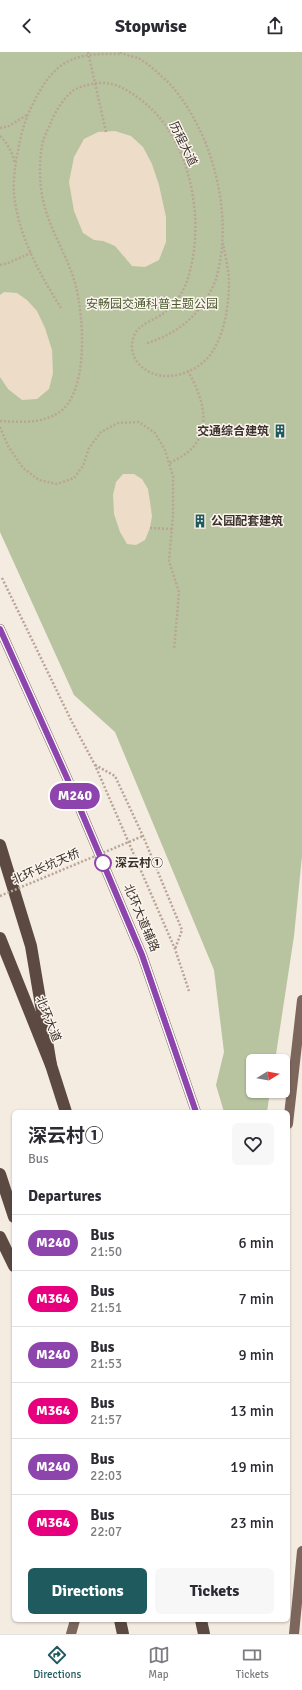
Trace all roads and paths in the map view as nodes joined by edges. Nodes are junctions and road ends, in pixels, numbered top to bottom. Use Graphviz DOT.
graph roads {
  1 [pos="93,52"];
  2 [pos="121,53"];
  3 [pos="88,54"];
  4 [pos="94,82"];
  5 [pos="27,114"];
  6 [pos="0,128"];
  7 [pos="106,132"];
  8 [pos="0,136"];
  9 [pos="16,164"];
  10 [pos="223,243"];
  11 [pos="31,253"];
  12 [pos="0,265"];
  13 [pos="62,308"];
  14 [pos="145,344"];
  15 [pos="188,371"];
  16 [pos="0,422"];
  17 [pos="0,427"];
  18 [pos="170,463"];
  19 [pos="150,528"];
  20 [pos="172,529"];
  21 [pos="2,578"];
  22 [pos="0,629"];
  23 [pos="174,650"];
  24 [pos="95,765"];
  25 [pos="143,836"];
  26 [pos="0,845"];
  27 [pos="0,896"];
  28 [pos="0,938"];
  29 [pos="175,949"];
  30 [pos="189,991"];
  31 [pos="302,1000"];
  32 [pos="51,1065"];
  33 [pos="65,1110"];
  34 [pos="195,1110"];
  35 [pos="290,1110"];
  36 [pos="0,1174"];
  37 [pos="12,1212"];
  38 [pos="0,1237"];
  39 [pos="12,1262"];
  40 [pos="302,1551"];
  41 [pos="74,1622"];
  42 [pos="120,1622"];
  43 [pos="201,1622"];
  44 [pos="288,1622"];
  45 [pos="71,1634"];
  46 [pos="123,1634"];
  47 [pos="204,1634"];
  48 [pos="290,1634"];
  49 [pos="294,1634"];
  1 -- 3 [label="path"];
  2 -- 3 [label="path"];
  2 -- 10 [label="path"];
  3 -- 4 [label="path"];
  3 -- 5 [label="path"];
  4 -- 7 [label="path"];
  4 -- 15 [label="path, 历程大道"];
  4 -- 16 [label="path, 历程大道"];
  5 -- 6 [label="path"];
  5 -- 9 [label="path"];
  8 -- 9 [label="path"];
  9 -- 11 [label="path"];
  10 -- 14 [label="path"];
  10 -- 15 [label="path, 历程大道"];
  11 -- 12 [label="path"];
  11 -- 13 [label="path"];
  15 -- 18 [label="path"];
  17 -- 18 [label="path"];
  18 -- 20 [label="path"];
  19 -- 20 [label="path"];
  20 -- 23 [label="path"];
  21 -- 24 [label="path"];
  22 -- 34 [label="main road, 北环大道辅路"];
  24 -- 25 [label="path"];
  24 -- 29 [label="path"];
  25 -- 27 [label="path, 北环长坑天桥, bridge"];
  25 -- 29 [label="path"];
  26 -- 32 [label="highway"];
  28 -- 32 [label="highway, 北环大道"];
  29 -- 30 [label="path"];
  31 -- 35 [label="main road"];
  32 -- 33 [label="highway, 北环大道"];
  36 -- 37 [label="highway"];
  38 -- 39 [label="highway"];
  40 -- 49 [label="main road"];
  41 -- 45 [label="main road"];
  42 -- 46 [label="highway"];
  43 -- 47 [label="highway"];
  44 -- 48 [label="main road"];
}
